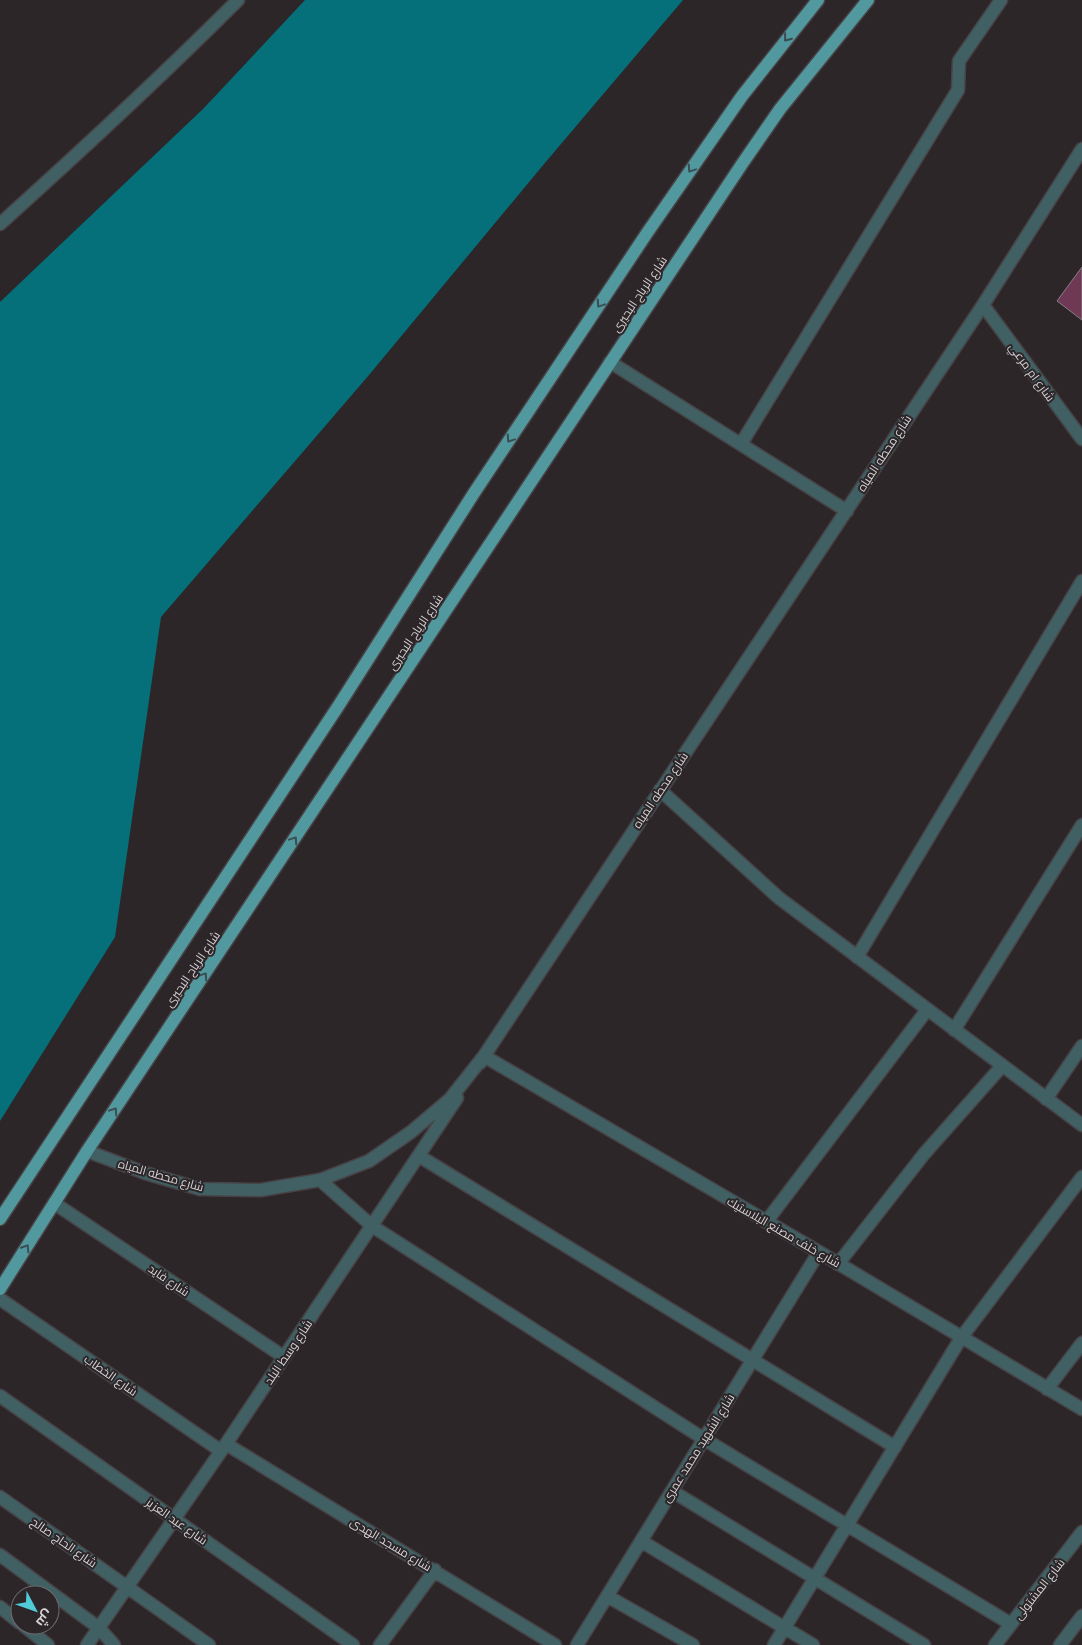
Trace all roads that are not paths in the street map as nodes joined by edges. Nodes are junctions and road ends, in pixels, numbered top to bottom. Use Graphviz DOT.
graph roads {
  1 [pos="238,0"];
  2 [pos="818,0"];
  3 [pos="868,0"];
  4 [pos="1001,0"];
  5 [pos="1082,149"];
  6 [pos="0,224"];
  7 [pos="983,305"];
  8 [pos="610,362"];
  9 [pos="1082,439"];
  10 [pos="742,444"];
  11 [pos="846,511"];
  12 [pos="1082,581"];
  13 [pos="660,790"];
  14 [pos="1082,825"];
  15 [pos="858,957"];
  16 [pos="927,1010"];
  17 [pos="954,1030"];
  18 [pos="1082,1046"];
  19 [pos="484,1056"];
  20 [pos="1002,1066"];
  21 [pos="1046,1099"];
  22 [pos="1082,1125"];
  23 [pos="87,1152"];
  24 [pos="419,1156"];
  25 [pos="1082,1177"];
  26 [pos="320,1180"];
  27 [pos="54,1203"];
  28 [pos="0,1219"];
  29 [pos="766,1222"];
  30 [pos="372,1226"];
  31 [pos="819,1252"];
  32 [pos="838,1264"];
  33 [pos="0,1289"];
  34 [pos="0,1299"];
  35 [pos="961,1338"];
  36 [pos="1082,1343"];
  37 [pos="284,1357"];
  38 [pos="752,1360"];
  39 [pos="1047,1389"];
  40 [pos="0,1396"];
  41 [pos="1082,1409"];
  42 [pos="704,1439"];
  43 [pos="224,1447"];
  44 [pos="895,1447"];
  45 [pos="672,1491"];
  46 [pos="0,1497"];
  47 [pos="174,1519"];
  48 [pos="847,1525"];
  49 [pos="1082,1532"];
  50 [pos="641,1541"];
  51 [pos="0,1555"];
  52 [pos="435,1570"];
  53 [pos="815,1578"];
  54 [pos="128,1587"];
  55 [pos="607,1596"];
  56 [pos="0,1607"];
  57 [pos="10,1615"];
  58 [pos="1082,1616"];
  59 [pos="1011,1624"];
  60 [pos="99,1628"];
  61 [pos="785,1628"];
  62 [pos="35,1635"];
  63 [pos="48,1645"];
  64 [pos="87,1645"];
  65 [pos="114,1645"];
  66 [pos="209,1645"];
  67 [pos="353,1645"];
  68 [pos="380,1645"];
  69 [pos="555,1645"];
  70 [pos="577,1645"];
  71 [pos="693,1645"];
  72 [pos="774,1645"];
  73 [pos="813,1645"];
  74 [pos="924,1645"];
  75 [pos="995,1645"];
  76 [pos="1060,1645"];
  1 -- 6 [label="street"];
  2 -- 28 [label="main road, شارع الرياح البحيرى, one-way"];
  3 -- 8 [label="main road, شارع الرياح البحيرى"];
  4 -- 10 [label="street"];
  5 -- 7 [label="street, شارع محطه المياه"];
  7 -- 9 [label="street, شارع ام مرعي"];
  7 -- 11 [label="street, شارع محطه المياه"];
  8 -- 10 [label="street"];
  23 -- 8 [label="main road, شارع الرياح البحيرى, one-way"];
  10 -- 11 [label="street"];
  11 -- 13 [label="street, شارع محطه المياه"];
  12 -- 15 [label="street"];
  13 -- 15 [label="street"];
  13 -- 19 [label="street, شارع محطه المياه"];
  14 -- 17 [label="street"];
  15 -- 16 [label="street"];
  16 -- 17 [label="street"];
  16 -- 29 [label="street"];
  17 -- 20 [label="street"];
  18 -- 21 [label="street"];
  19 -- 24 [label="street, شارع وسط البلد"];
  19 -- 26 [label="street, شارع محطه المياه"];
  19 -- 29 [label="street, شارع خلف مصنع البلاستيك"];
  20 -- 21 [label="street"];
  20 -- 32 [label="street"];
  21 -- 22 [label="street"];
  23 -- 26 [label="street, شارع محطه المياه"];
  23 -- 27 [label="main road, شارع الرياح البحيرى"];
  24 -- 30 [label="street, شارع وسط البلد"];
  24 -- 38 [label="street"];
  25 -- 35 [label="street"];
  26 -- 30 [label="street"];
  33 -- 27 [label="main road, شارع الرياح البحيرى, one-way"];
  27 -- 37 [label="street, شارع فايد"];
  29 -- 31 [label="street, شارع خلف مصنع البلاستيك"];
  30 -- 37 [label="street, شارع وسط البلد"];
  30 -- 42 [label="street"];
  31 -- 32 [label="street, شارع خلف مصنع البلاستيك"];
  31 -- 38 [label="street, شارع الشهيد محمد عمرى"];
  32 -- 35 [label="street, شارع خلف مصنع البلاستيك"];
  34 -- 43 [label="street, شارع الخطاب"];
  35 -- 39 [label="street, شارع خلف مصنع البلاستيك"];
  35 -- 44 [label="street"];
  36 -- 39 [label="street"];
  37 -- 43 [label="street, شارع وسط البلد"];
  38 -- 42 [label="street, شارع الشهيد محمد عمرى"];
  38 -- 44 [label="street"];
  39 -- 41 [label="street, شارع خلف مصنع البلاستيك"];
  40 -- 47 [label="street, شارع عبد العزيز"];
  42 -- 45 [label="street, شارع الشهيد محمد عمرى"];
  42 -- 48 [label="street"];
  43 -- 47 [label="street, شارع وسط البلد"];
  43 -- 52 [label="street, شارع مسجد الهدى"];
  44 -- 48 [label="street"];
  45 -- 50 [label="street, شارع الشهيد محمد عمرى"];
  45 -- 53 [label="street"];
  46 -- 54 [label="street, شارع الحاج صالح"];
  47 -- 54 [label="street, شارع وسط البلد"];
  47 -- 67 [label="street, شارع عبد العزيز"];
  48 -- 53 [label="street"];
  48 -- 59 [label="street"];
  49 -- 59 [label="street, شارع المشتولى"];
  50 -- 55 [label="street, شارع الشهيد محمد عمرى"];
  50 -- 61 [label="street"];
  51 -- 60 [label="street"];
  52 -- 68 [label="street"];
  52 -- 69 [label="street, شارع مسجد الهدى"];
  53 -- 61 [label="street"];
  53 -- 74 [label="street"];
  54 -- 60 [label="street, شارع وسط البلد"];
  54 -- 66 [label="street, شارع الحاج صالح"];
  55 -- 70 [label="street, شارع الشهيد محمد عمرى"];
  55 -- 71 [label="street"];
  56 -- 57 [label="street"];
  58 -- 76 [label="street"];
  59 -- 75 [label="street, شارع المشتولى"];
  60 -- 64 [label="street, شارع وسط البلد"];
  60 -- 65 [label="street"];
  61 -- 72 [label="street"];
  61 -- 73 [label="street"];
  62 -- 63 [label="street"];
}
